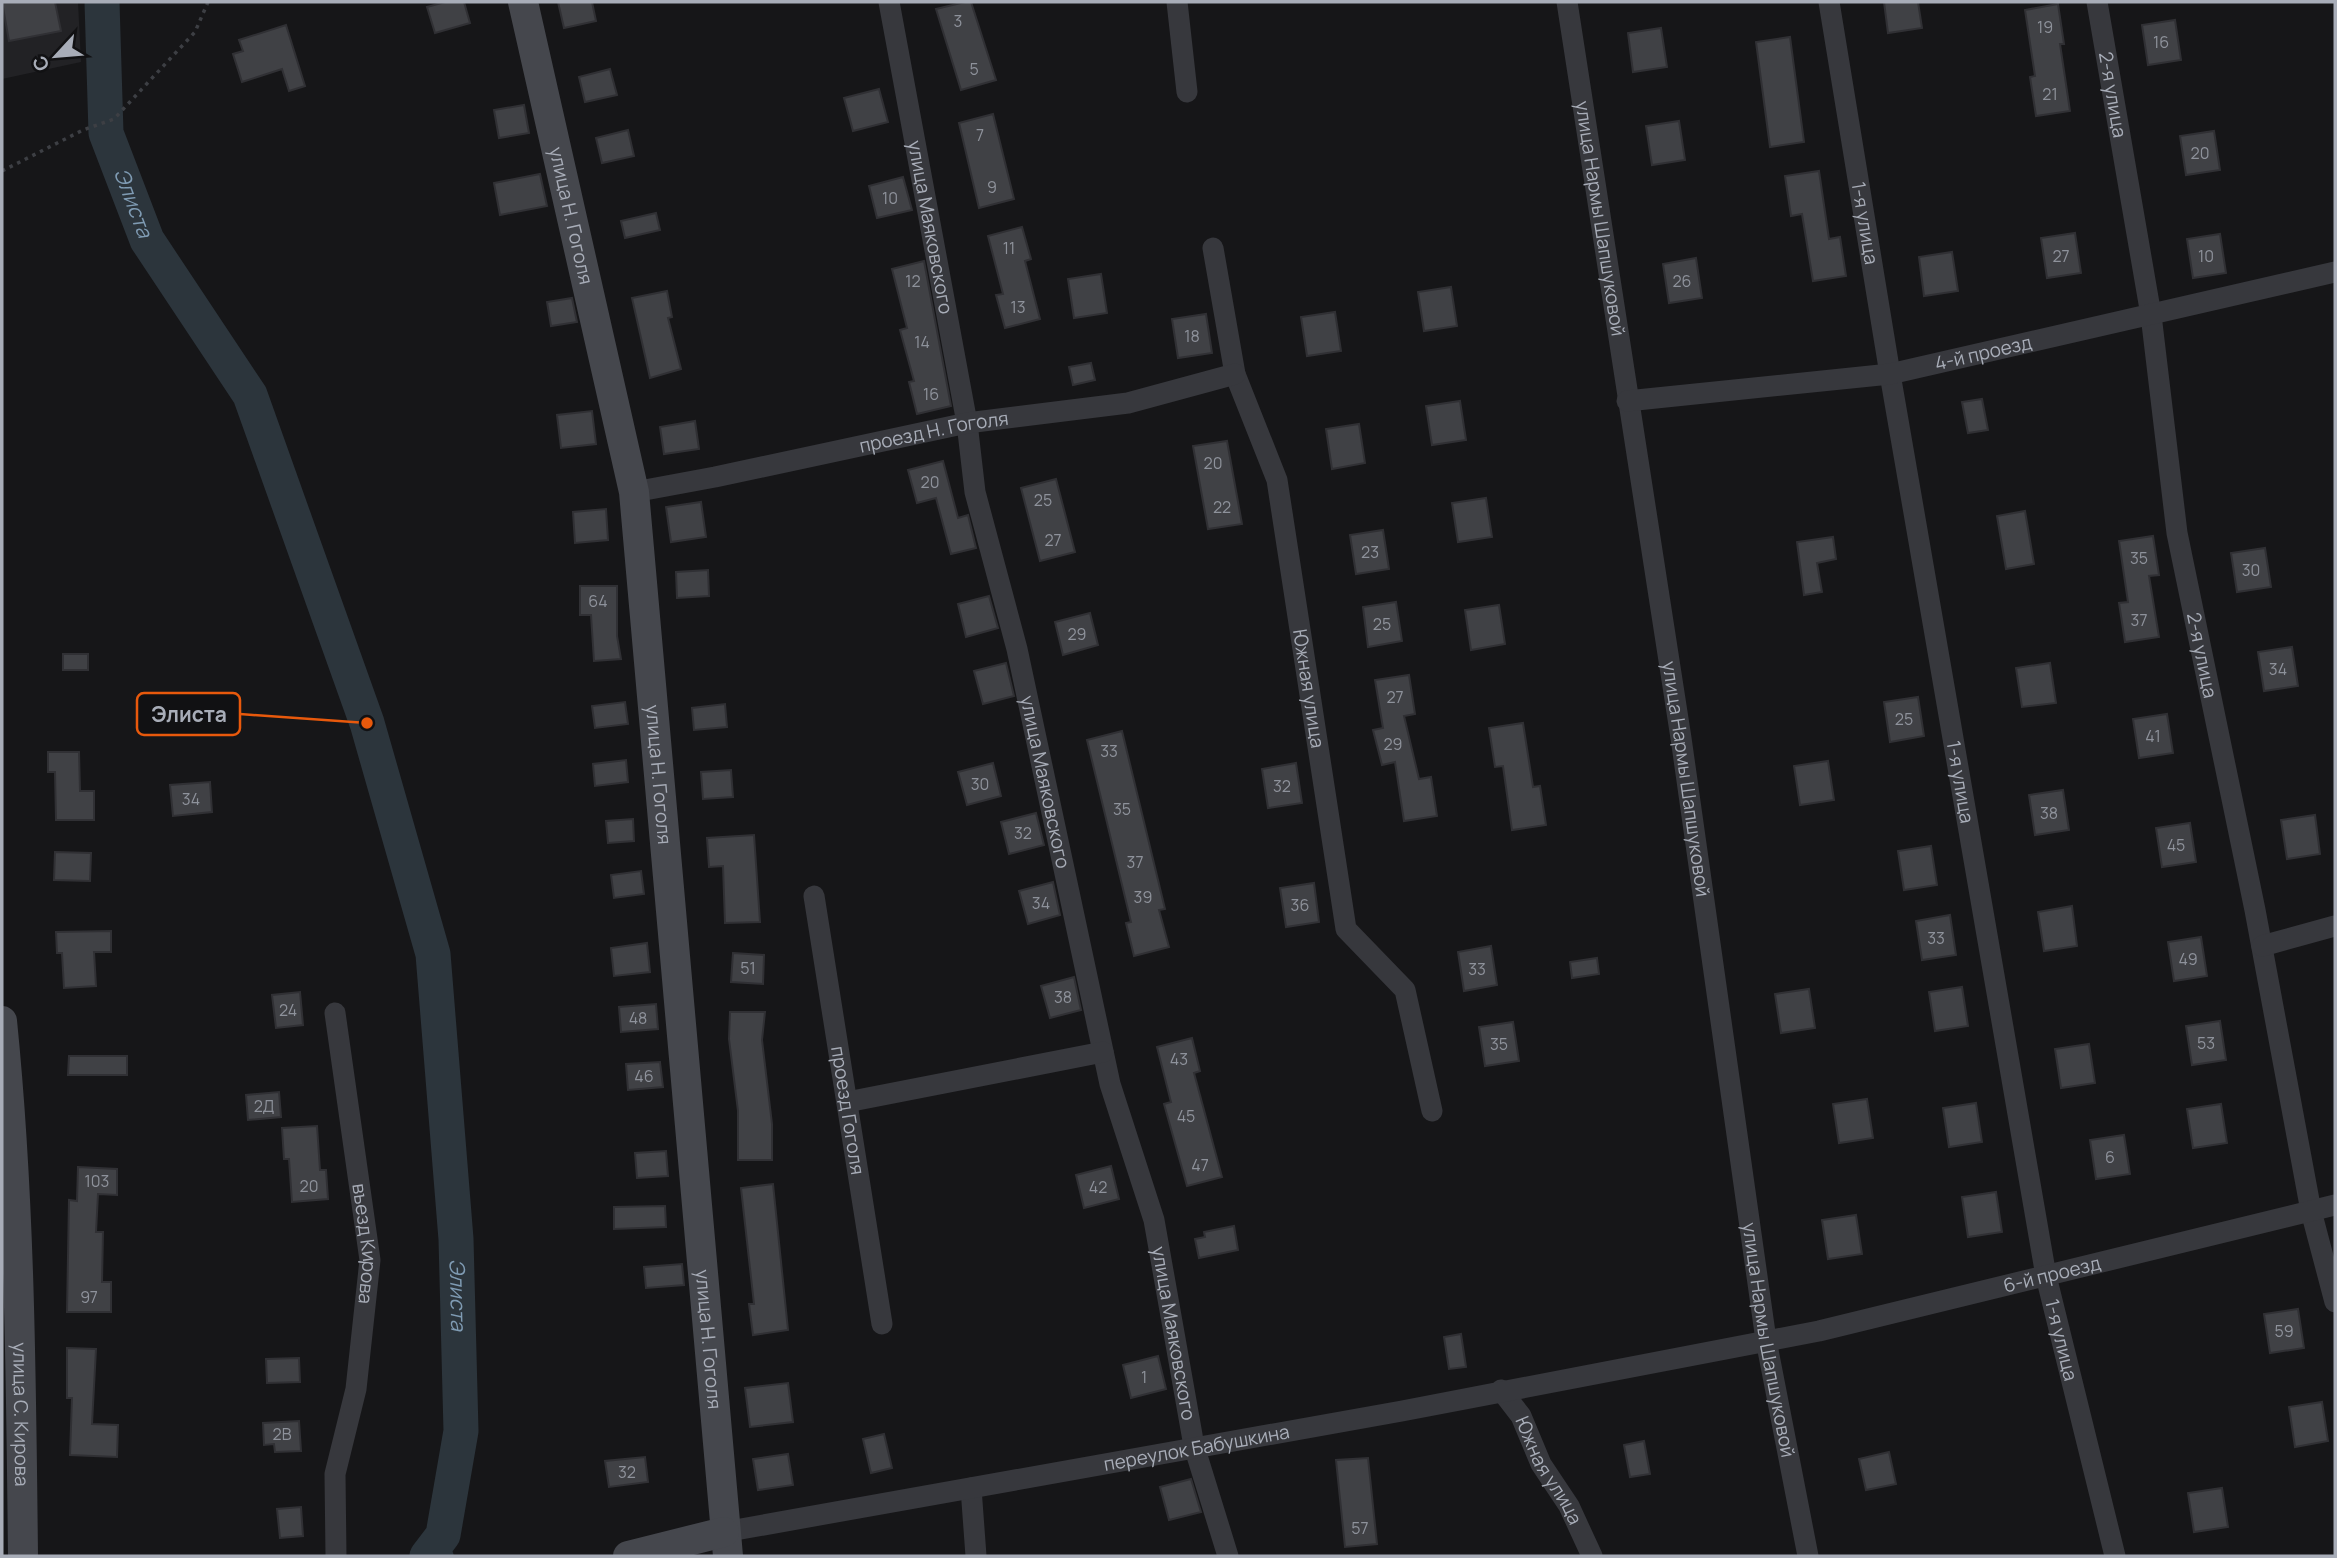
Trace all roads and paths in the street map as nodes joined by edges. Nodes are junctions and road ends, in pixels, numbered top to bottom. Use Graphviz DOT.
graph roads {
  1 [pos="208,2"];
  2 [pos="523,2"];
  3 [pos="889,2"];
  4 [pos="1177,2"];
  5 [pos="1567,2"];
  6 [pos="1829,2"];
  7 [pos="2097,2"];
  8 [pos="1187,92"];
  9 [pos="2,171"];
  10 [pos="1213,248"];
  11 [pos="2335,272"];
  12 [pos="2151,316"];
  13 [pos="1235,374"];
  14 [pos="1889,374"];
  15 [pos="1627,401"];
  16 [pos="967,423"];
  17 [pos="634,492"];
  18 [pos="814,896"];
  19 [pos="2335,926"];
  20 [pos="2262,946"];
  21 [pos="335,1013"];
  22 [pos="2,1021"];
  23 [pos="1103,1052"];
  24 [pos="847,1102"];
  25 [pos="1432,1111"];
  26 [pos="2335,1205"];
  27 [pos="2311,1211"];
  28 [pos="2046,1276"];
  29 [pos="2335,1302"];
  30 [pos="882,1324"];
  31 [pos="1766,1340"];
  32 [pos="1501,1390"];
  33 [pos="1194,1446"];
  34 [pos="971,1488"];
  35 [pos="726,1544"];
  36 [pos="23,1556"];
  37 [pos="335,1556"];
  38 [pos="628,1556"];
  39 [pos="976,1556"];
  40 [pos="1228,1556"];
  41 [pos="1592,1556"];
  42 [pos="1808,1556"];
  43 [pos="2115,1556"];
  1 -- 9 [label="path"];
  2 -- 17 [label="street, улица Н. Гоголя"];
  3 -- 16 [label="street, улица Маяковского"];
  4 -- 8 [label="street"];
  5 -- 15 [label="street, улица Нармы Шапшуковой"];
  6 -- 14 [label="street, 1-я улица"];
  7 -- 12 [label="street, 2-я улица"];
  10 -- 13 [label="street, Южная улица"];
  11 -- 12 [label="street, 4-й проезд"];
  12 -- 14 [label="street, 4-й проезд"];
  12 -- 20 [label="street, 2-я улица"];
  13 -- 16 [label="street, проезд Н. Гоголя"];
  13 -- 25 [label="street, Южная улица"];
  14 -- 15 [label="street, 4-й проезд"];
  14 -- 28 [label="street, 1-я улица"];
  15 -- 31 [label="street, улица Нармы Шапшуковой"];
  16 -- 17 [label="street, проезд Н. Гоголя"];
  16 -- 23 [label="street, улица Маяковского"];
  17 -- 35 [label="street, улица Н. Гоголя"];
  18 -- 24 [label="street, проезд Гоголя"];
  19 -- 20 [label="street"];
  20 -- 27 [label="street, 2-я улица"];
  21 -- 37 [label="street, въезд Кирова"];
  22 -- 36 [label="street, улица С. Кирова"];
  23 -- 24 [label="street"];
  23 -- 33 [label="street, улица Маяковского"];
  24 -- 30 [label="street, проезд Гоголя"];
  26 -- 27 [label="street, 6-й проезд"];
  27 -- 28 [label="street, 6-й проезд"];
  27 -- 29 [label="street, 2-я улица"];
  28 -- 31 [label="street, 6-й проезд"];
  28 -- 43 [label="street, 1-я улица"];
  31 -- 32 [label="street, переулок Бабушкина"];
  31 -- 42 [label="street, улица Нармы Шапшуковой"];
  32 -- 33 [label="street, переулок Бабушкина"];
  32 -- 41 [label="street, Южная улица"];
  33 -- 34 [label="street, переулок Бабушкина"];
  33 -- 40 [label="street, улица Маяковского"];
  34 -- 35 [label="street, переулок Бабушкина"];
  34 -- 39 [label="street"];
  35 -- 38 [label="street, переулок Бабушкина"];
}
